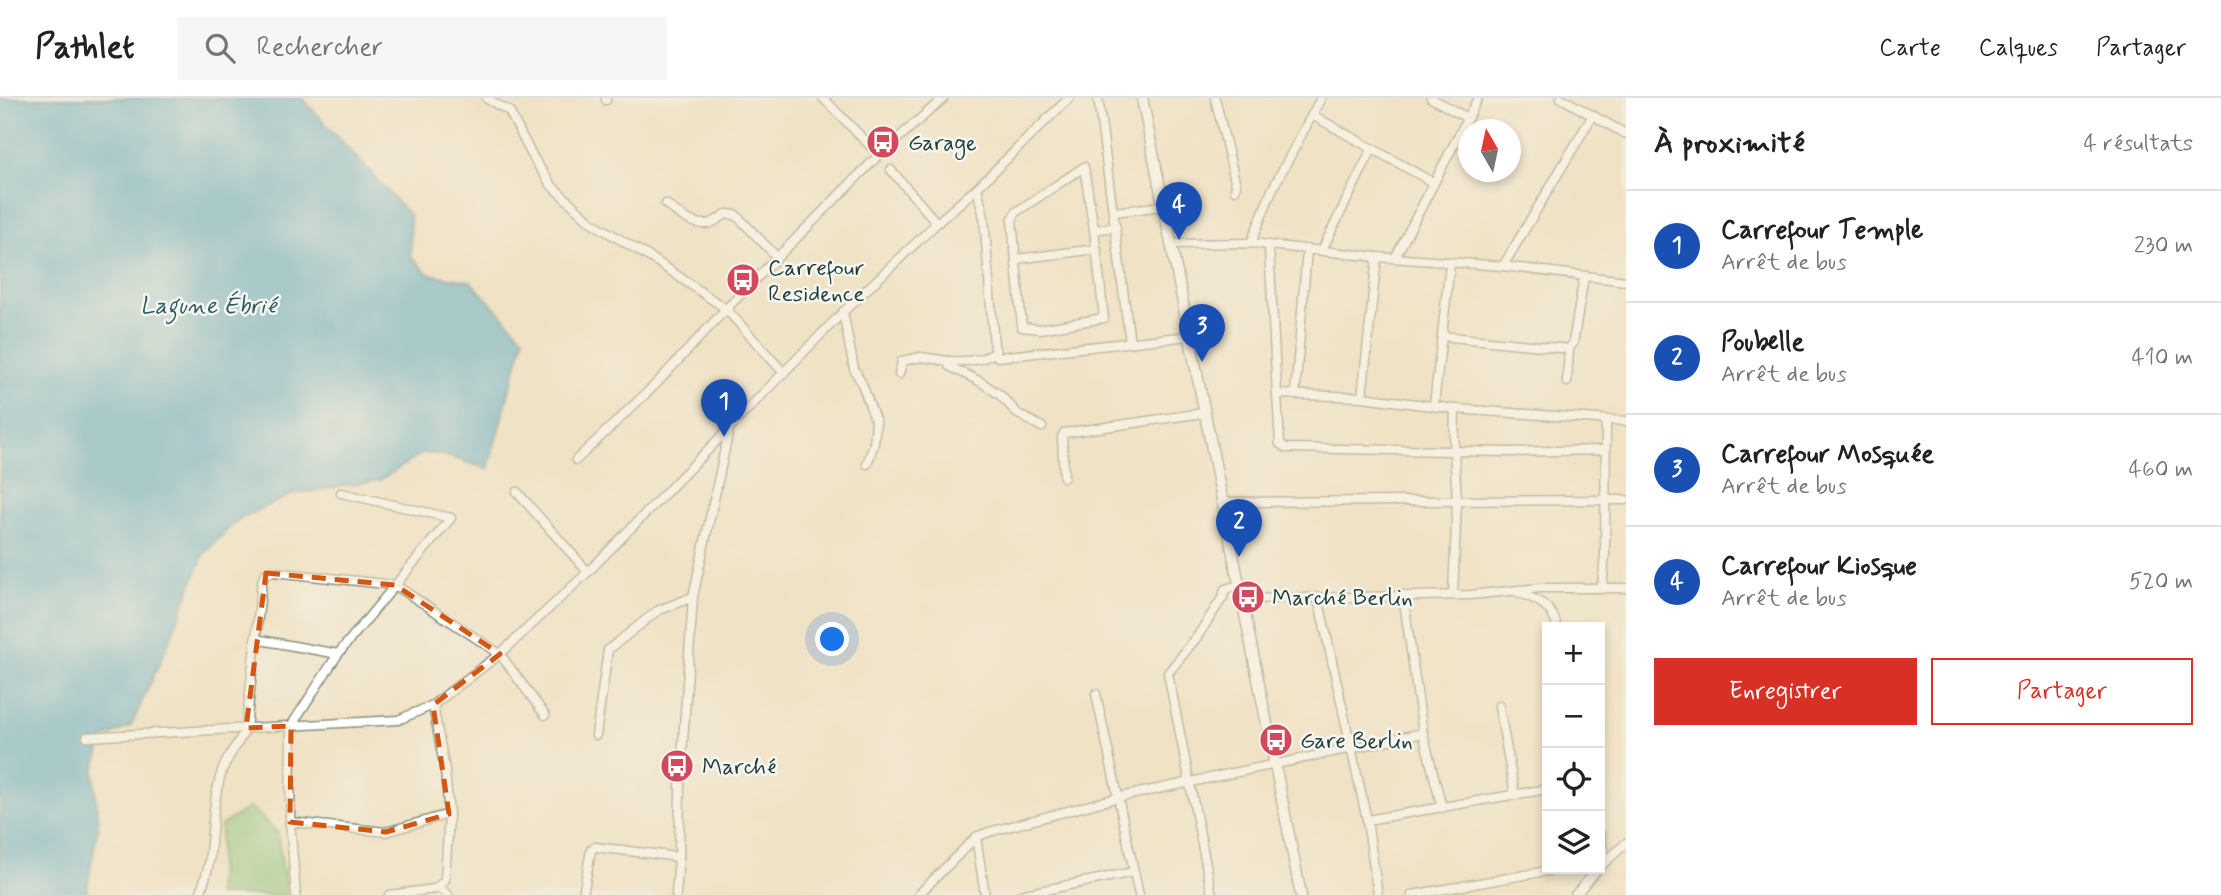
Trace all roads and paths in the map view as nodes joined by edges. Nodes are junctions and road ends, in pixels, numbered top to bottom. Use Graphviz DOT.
graph roads {
  1 [pos="823,98"];
  2 [pos="944,98"];
  3 [pos="1069,98"];
  4 [pos="1098,98"];
  5 [pos="1142,98"];
  6 [pos="1215,98"];
  7 [pos="1321,98"];
  8 [pos="1431,98"];
  9 [pos="1478,98"];
  10 [pos="1560,98"];
  11 [pos="487,99"];
  12 [pos="1312,115"];
  13 [pos="1593,115"];
  14 [pos="1467,118"];
  15 [pos="1626,134"];
  16 [pos="1372,149"];
  17 [pos="879,155"];
  18 [pos="891,170"];
  19 [pos="1434,183"];
  20 [pos="977,188"];
  21 [pos="1235,190"];
  22 [pos="666,204"];
  23 [pos="1163,206"];
  24 [pos="1114,212"];
  25 [pos="937,223"];
  26 [pos="1116,227"];
  27 [pos="1094,230"];
  28 [pos="1251,243"];
  29 [pos="1172,244"];
  30 [pos="1269,247"];
  31 [pos="1097,249"];
  32 [pos="1307,250"];
  33 [pos="1322,250"];
  34 [pos="777,257"];
  35 [pos="1377,257"];
  36 [pos="1395,258"];
  37 [pos="1016,259"];
  38 [pos="1450,264"];
  39 [pos="1503,266"];
  40 [pos="1584,276"];
  41 [pos="1626,281"];
  42 [pos="726,309"];
  43 [pos="843,313"];
  44 [pos="1189,336"];
  45 [pos="1443,336"];
  46 [pos="1130,342"];
  47 [pos="1569,349"];
  48 [pos="996,352"];
  49 [pos="948,361"];
  50 [pos="784,373"];
  51 [pos="899,374"];
  52 [pos="1567,382"];
  53 [pos="1277,394"];
  54 [pos="1295,395"];
  55 [pos="1362,397"];
  56 [pos="1434,405"];
  57 [pos="1455,409"];
  58 [pos="1203,412"];
  59 [pos="1606,420"];
  60 [pos="1626,421"];
  61 [pos="1042,427"];
  62 [pos="729,430"];
  63 [pos="1605,450"];
  64 [pos="1454,451"];
  65 [pos="576,460"];
  66 [pos="867,464"];
  67 [pos="1064,477"];
  68 [pos="517,492"];
  69 [pos="341,493"];
  70 [pos="1457,500"];
  71 [pos="1605,500"];
  72 [pos="1626,500"];
  73 [pos="1221,502"];
  74 [pos="588,572"];
  75 [pos="395,585"];
  76 [pos="1240,585"];
  77 [pos="1626,588"];
  78 [pos="1602,589"];
  79 [pos="1511,590"];
  80 [pos="1453,594"];
  81 [pos="1403,595"];
  82 [pos="693,597"];
  83 [pos="1318,597"];
  84 [pos="1243,599"];
  85 [pos="1555,622"];
  86 [pos="255,639"];
  87 [pos="338,654"];
  88 [pos="500,654"];
  89 [pos="1096,694"];
  90 [pos="433,705"];
  91 [pos="1499,706"];
  92 [pos="545,715"];
  93 [pos="290,726"];
  94 [pos="246,728"];
  95 [pos="1423,733"];
  96 [pos="596,735"];
  97 [pos="87,737"];
  98 [pos="1352,748"];
  99 [pos="1273,763"];
  100 [pos="1188,782"];
  101 [pos="1542,790"];
  102 [pos="1515,795"];
  103 [pos="1119,797"];
  104 [pos="1442,808"];
  105 [pos="449,814"];
  106 [pos="1367,820"];
  107 [pos="290,822"];
  108 [pos="976,837"];
  109 [pos="1626,844"];
  110 [pos="679,857"];
  111 [pos="1605,861"];
  112 [pos="1133,872"];
  113 [pos="1542,872"];
  114 [pos="1592,874"];
  115 [pos="439,887"];
  116 [pos="201,895"];
  117 [pos="296,895"];
  118 [pos="389,895"];
  119 [pos="448,895"];
  120 [pos="583,895"];
  121 [pos="676,895"];
  122 [pos="918,895"];
  123 [pos="985,895"];
  124 [pos="1020,895"];
  125 [pos="1139,895"];
  126 [pos="1212,895"];
  127 [pos="1301,895"];
  128 [pos="1378,895"];
  129 [pos="1412,895"];
  130 [pos="1574,895"];
  1 -- 17 [label="street"];
  2 -- 17 [label="street"];
  3 -- 20 [label="street"];
  4 -- 24 [label="street"];
  5 -- 23 [label="street"];
  6 -- 21 [label="street"];
  7 -- 12 [label="street"];
  8 -- 14 [label="street"];
  9 -- 14 [label="street"];
  10 -- 13 [label="street"];
  11 -- 42 [label="street"];
  12 -- 16 [label="street"];
  12 -- 28 [label="street"];
  13 -- 15 [label="street"];
  13 -- 39 [label="street"];
  14 -- 19 [label="street"];
  16 -- 19 [label="street"];
  16 -- 33 [label="street"];
  17 -- 34 [label="street"];
  18 -- 25 [label="street"];
  19 -- 36 [label="street"];
  20 -- 25 [label="street"];
  20 -- 48 [label="street"];
  22 -- 34 [label="street"];
  23 -- 24 [label="street"];
  23 -- 29 [label="street"];
  24 -- 26 [label="street"];
  25 -- 43 [label="street"];
  26 -- 27 [label="street"];
  26 -- 46 [label="street"];
  27 -- 31 [label="street"];
  27 -- 37 [label="street"];
  28 -- 29 [label="street"];
  28 -- 30 [label="street"];
  29 -- 44 [label="street"];
  30 -- 32 [label="street"];
  30 -- 53 [label="street"];
  31 -- 37 [label="street"];
  31 -- 37 [label="street"];
  32 -- 33 [label="street"];
  32 -- 54 [label="street"];
  33 -- 35 [label="street"];
  34 -- 42 [label="street"];
  35 -- 36 [label="street"];
  35 -- 55 [label="street"];
  36 -- 38 [label="street"];
  38 -- 39 [label="street"];
  38 -- 45 [label="street"];
  39 -- 40 [label="street"];
  40 -- 41 [label="street"];
  40 -- 47 [label="street"];
  42 -- 50 [label="street"];
  42 -- 65 [label="street"];
  43 -- 50 [label="street"];
  43 -- 66 [label="street"];
  44 -- 46 [label="street"];
  44 -- 58 [label="street"];
  45 -- 47 [label="street"];
  45 -- 56 [label="street"];
  46 -- 48 [label="street"];
  47 -- 52 [label="street"];
  48 -- 49 [label="street"];
  49 -- 51 [label="street"];
  49 -- 61 [label="street"];
  50 -- 62 [label="street"];
  53 -- 54 [label="street"];
  53 -- 64 [label="street"];
  54 -- 55 [label="street"];
  55 -- 56 [label="street"];
  56 -- 57 [label="street"];
  57 -- 59 [label="street"];
  57 -- 64 [label="street"];
  58 -- 67 [label="street"];
  58 -- 73 [label="street"];
  59 -- 60 [label="street"];
  59 -- 63 [label="street"];
  62 -- 74 [label="street"];
  62 -- 82 [label="street"];
  63 -- 64 [label="street"];
  63 -- 71 [label="street"];
  64 -- 70 [label="street"];
  68 -- 74 [label="street"];
  69 -- 75 [label="street"];
  70 -- 71 [label="street"];
  70 -- 73 [label="street"];
  70 -- 80 [label="street"];
  71 -- 72 [label="street"];
  71 -- 78 [label="street"];
  73 -- 76 [label="street"];
  74 -- 88 [label="street"];
  75 -- 86 [label="street"];
  75 -- 87 [label="street"];
  75 -- 88 [label="street"];
  76 -- 84 [label="street"];
  76 -- 100 [label="street"];
  77 -- 78 [label="street"];
  78 -- 79 [label="street"];
  79 -- 80 [label="street"];
  79 -- 85 [label="street"];
  80 -- 81 [label="street"];
  81 -- 83 [label="street"];
  81 -- 95 [label="street"];
  82 -- 96 [label="street"];
  82 -- 110 [label="street"];
  83 -- 84 [label="street"];
  83 -- 98 [label="street"];
  84 -- 99 [label="street"];
  86 -- 87 [label="street"];
  86 -- 94 [label="street"];
  87 -- 93 [label="street"];
  88 -- 90 [label="street"];
  88 -- 92 [label="street"];
  89 -- 103 [label="street"];
  90 -- 93 [label="street"];
  90 -- 105 [label="street"];
  91 -- 102 [label="street"];
  93 -- 94 [label="street"];
  93 -- 107 [label="street"];
  94 -- 97 [label="street"];
  94 -- 116 [label="street"];
  95 -- 98 [label="street"];
  95 -- 104 [label="street"];
  98 -- 99 [label="street"];
  98 -- 106 [label="street"];
  99 -- 100 [label="street"];
  99 -- 127 [label="street"];
  100 -- 103 [label="street"];
  100 -- 126 [label="street"];
  101 -- 102 [label="street"];
  102 -- 104 [label="street"];
  103 -- 108 [label="street"];
  103 -- 112 [label="street"];
  104 -- 106 [label="street"];
  105 -- 107 [label="street"];
  105 -- 115 [label="street"];
  106 -- 128 [label="street"];
  107 -- 117 [label="street"];
  108 -- 122 [label="street"];
  108 -- 123 [label="street"];
  109 -- 111 [label="street"];
  110 -- 120 [label="street"];
  110 -- 121 [label="street"];
  112 -- 124 [label="street"];
  112 -- 125 [label="street"];
  113 -- 129 [label="street"];
  114 -- 130 [label="street"];
  115 -- 118 [label="street"];
  115 -- 119 [label="street"];
}
